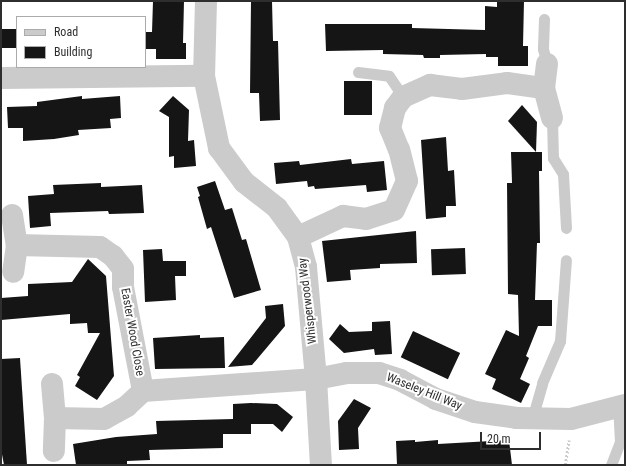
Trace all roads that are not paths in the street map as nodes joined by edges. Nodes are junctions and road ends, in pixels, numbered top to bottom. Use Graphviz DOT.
graph roads {
  1 [pos="206,1"];
  2 [pos="544,19"];
  3 [pos="547,64"];
  4 [pos="358,72"];
  5 [pos="204,76"];
  6 [pos="1,78"];
  7 [pos="544,88"];
  8 [pos="403,96"];
  9 [pos="552,118"];
  10 [pos="12,215"];
  11 [pos="566,228"];
  12 [pos="298,237"];
  13 [pos="17,245"];
  14 [pos="566,260"];
  15 [pos="13,272"];
  16 [pos="316,379"];
  17 [pos="52,384"];
  18 [pos="143,391"];
  19 [pos="622,406"];
  20 [pos="55,418"];
  21 [pos="532,419"];
  22 [pos="54,451"];
  23 [pos="320,465"];
  24 [pos="611,465"];
  1 -- 5 [label="street, Whisperwood Way"];
  2 -- 3 [label="lane"];
  3 -- 7 [label="street"];
  4 -- 8 [label="lane"];
  5 -- 6 [label="street"];
  5 -- 12 [label="street, Whisperwood Way"];
  7 -- 8 [label="street"];
  7 -- 9 [label="street"];
  8 -- 12 [label="street"];
  9 -- 11 [label="lane"];
  10 -- 13 [label="street"];
  12 -- 16 [label="street, Whisperwood Way"];
  13 -- 15 [label="street"];
  13 -- 18 [label="street, Easter Wood Close"];
  14 -- 21 [label="lane"];
  16 -- 18 [label="street, Easter Wood Close"];
  16 -- 21 [label="street, Waseley Hill Way"];
  16 -- 23 [label="street, Whisperwood Way"];
  17 -- 20 [label="street"];
  18 -- 20 [label="street, Easter Wood Close"];
  19 -- 21 [label="street, Waseley Hill Way"];
  19 -- 24 [label="lane"];
  20 -- 22 [label="street"];
}
